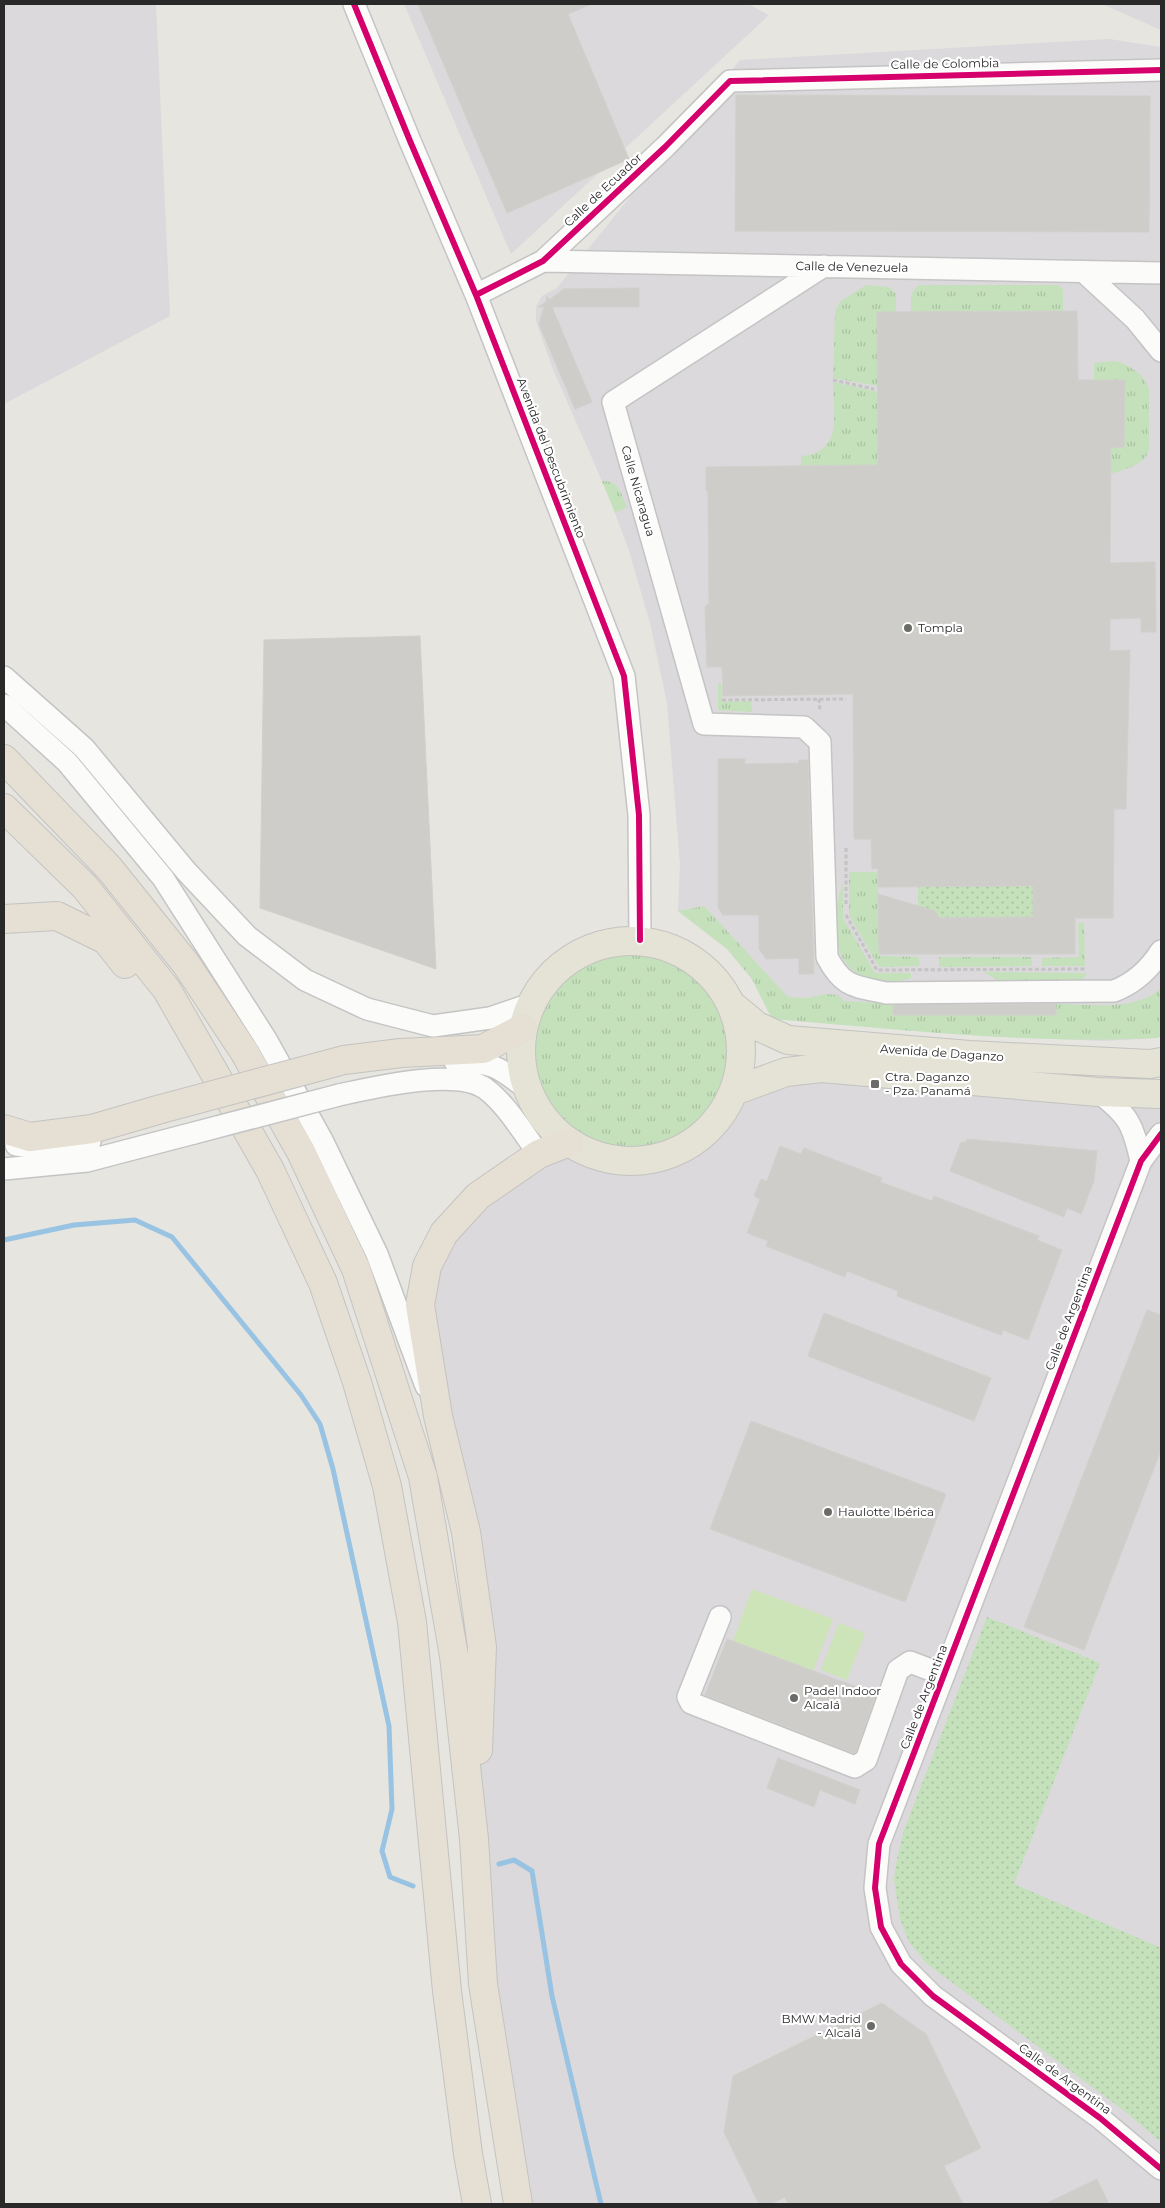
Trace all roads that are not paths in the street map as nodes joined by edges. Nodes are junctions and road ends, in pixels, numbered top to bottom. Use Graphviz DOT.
graph roads {
  1 [pos="354,4"];
  2 [pos="1161,70"];
  3 [pos="730,81"];
  4 [pos="543,261"];
  5 [pos="824,266"];
  6 [pos="1084,272"];
  7 [pos="1161,273"];
  8 [pos="476,295"];
  9 [pos="1161,351"];
  10 [pos="4,678"];
  11 [pos="4,705"];
  12 [pos="4,758"];
  13 [pos="4,808"];
  14 [pos="4,919"];
  15 [pos="640,940"];
  16 [pos="1161,951"];
  17 [pos="733,1006"];
  18 [pos="527,1016"];
  19 [pos="1161,1062"];
  20 [pos="345,1065"];
  21 [pos="210,1068"];
  22 [pos="527,1088"];
  23 [pos="734,1091"];
  24 [pos="1098,1092"];
  25 [pos="1161,1094"];
  26 [pos="162,1116"];
  27 [pos="4,1129"];
  28 [pos="1161,1134"];
  29 [pos="569,1142"];
  30 [pos="4,1143"];
  31 [pos="539,1154"];
  32 [pos="1141,1162"];
  33 [pos="4,1169"];
  34 [pos="438,1416"];
  35 [pos="720,1617"];
  36 [pos="944,1675"];
  37 [pos="474,1839"];
  38 [pos="1161,2170"];
  39 [pos="477,2204"];
  40 [pos="518,2204"];
  1 -- 8 [label="street, Avenida del Descubrimiento"];
  2 -- 3 [label="street, Calle de Colombia"];
  3 -- 4 [label="street, Calle de Ecuador"];
  4 -- 5 [label="street, Calle de Venezuela"];
  4 -- 8 [label="street, Calle de Ecuador"];
  5 -- 6 [label="street, Calle de Venezuela"];
  5 -- 16 [label="street, Calle Nicaragua"];
  6 -- 7 [label="street, Calle de Venezuela"];
  6 -- 9 [label="street"];
  8 -- 15 [label="street, Avenida del Descubrimiento"];
  10 -- 18 [label="street"];
  11 -- 34 [label="street"];
  12 -- 37 [label="highway"];
  13 -- 21 [label="highway"];
  14 -- 21 [label="highway"];
  15 -- 17 [label="main road"];
  15 -- 18 [label="main road"];
  17 -- 19 [label="main road, Avenida de Daganzo"];
  17 -- 23 [label="main road"];
  18 -- 20 [label="highway"];
  18 -- 22 [label="main road"];
  20 -- 22 [label="street"];
  20 -- 26 [label="highway, bridge"];
  21 -- 39 [label="highway"];
  22 -- 29 [label="main road"];
  23 -- 24 [label="main road, Avenida de Daganzo"];
  23 -- 29 [label="main road"];
  24 -- 25 [label="main road, Avenida de Daganzo"];
  24 -- 32 [label="street"];
  26 -- 27 [label="highway"];
  26 -- 30 [label="street"];
  28 -- 32 [label="street, Calle de Argentina"];
  29 -- 31 [label="highway"];
  31 -- 33 [label="street, bridge"];
  31 -- 34 [label="highway"];
  32 -- 36 [label="street, Calle de Argentina"];
  34 -- 37 [label="highway"];
  35 -- 36 [label="street"];
  36 -- 38 [label="street, Calle de Argentina"];
  37 -- 40 [label="highway"];
}
